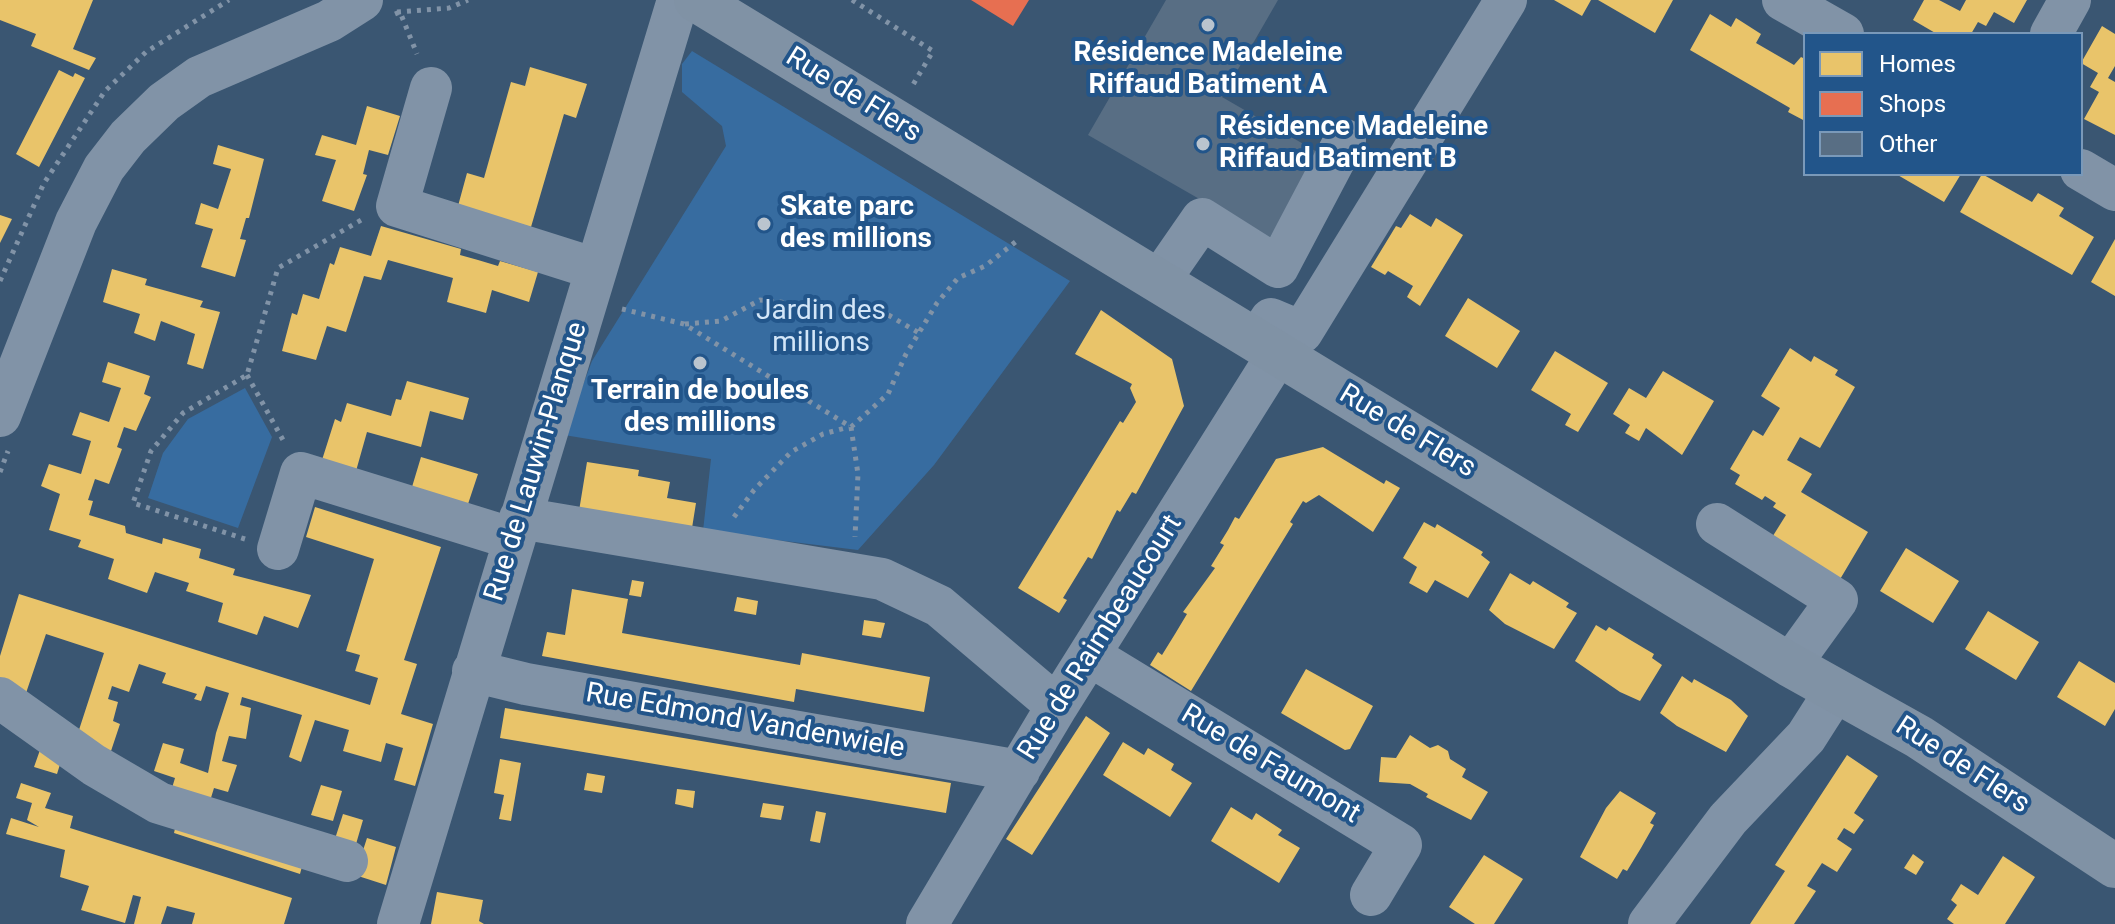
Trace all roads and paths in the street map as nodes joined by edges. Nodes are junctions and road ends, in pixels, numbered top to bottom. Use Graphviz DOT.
graph roads {
  1 [pos="302,0"];
  2 [pos="468,0"];
  3 [pos="678,0"];
  4 [pos="696,0"];
  5 [pos="852,0"];
  6 [pos="1506,0"];
  7 [pos="1783,0"];
  8 [pos="2070,0"];
  9 [pos="376,8"];
  10 [pos="1839,32"];
  11 [pos="2052,32"];
  12 [pos="431,88"];
  13 [pos="893,120"];
  14 [pos="1345,140"];
  15 [pos="2083,171"];
  16 [pos="2115,190"];
  17 [pos="397,206"];
  18 [pos="1030,247"];
  19 [pos="1159,281"];
  20 [pos="591,284"];
  21 [pos="684,324"];
  22 [pos="919,333"];
  23 [pos="1268,347"];
  24 [pos="0,349"];
  25 [pos="247,375"];
  26 [pos="850,427"];
  27 [pos="6,429"];
  28 [pos="0,472"];
  29 [pos="301,473"];
  30 [pos="1717,524"];
  31 [pos="517,529"];
  32 [pos="278,549"];
  33 [pos="711,549"];
  34 [pos="852,572"];
  35 [pos="1089,655"];
  36 [pos="1790,665"];
  37 [pos="473,671"];
  38 [pos="1836,690"];
  39 [pos="0,698"];
  40 [pos="1057,706"];
  41 [pos="1019,771"];
  42 [pos="347,861"];
  43 [pos="2115,866"];
  44 [pos="1371,895"];
  45 [pos="398,924"];
  46 [pos="927,924"];
  47 [pos="1649,924"];
  1 -- 24 [label="street"];
  2 -- 9 [label="path"];
  3 -- 20 [label="street, Rue de Lauwin-Planque"];
  4 -- 13 [label="main road, Rue de Flers"];
  5 -- 13 [label="path"];
  6 -- 23 [label="street"];
  7 -- 10 [label="street"];
  8 -- 11 [label="street"];
  9 -- 12 [label="path"];
  9 -- 27 [label="street"];
  12 -- 17 [label="street"];
  13 -- 19 [label="main road, Rue de Flers"];
  14 -- 19 [label="street"];
  15 -- 16 [label="street"];
  17 -- 20 [label="street"];
  17 -- 25 [label="path"];
  18 -- 22 [label="path"];
  19 -- 23 [label="main road, Rue de Flers"];
  20 -- 21 [label="path"];
  20 -- 31 [label="street, Rue de Lauwin-Planque"];
  21 -- 22 [label="path"];
  21 -- 26 [label="path"];
  22 -- 26 [label="path"];
  23 -- 35 [label="street, Rue de Raimbeaucourt"];
  23 -- 36 [label="main road, Rue de Flers"];
  25 -- 29 [label="path"];
  25 -- 32 [label="path"];
  26 -- 33 [label="path"];
  26 -- 34 [label="path"];
  27 -- 28 [label="path"];
  29 -- 31 [label="street"];
  29 -- 32 [label="street"];
  30 -- 36 [label="street"];
  31 -- 33 [label="street"];
  31 -- 37 [label="street, Rue de Lauwin-Planque"];
  33 -- 34 [label="street"];
  34 -- 40 [label="street"];
  35 -- 40 [label="street, Rue de Raimbeaucourt"];
  35 -- 44 [label="street, Rue de Faumont"];
  36 -- 38 [label="main road, Rue de Flers"];
  37 -- 41 [label="street, Rue Edmond Vandenwiele"];
  37 -- 45 [label="street, Rue de Lauwin-Planque"];
  38 -- 43 [label="main road, Rue de Flers"];
  38 -- 47 [label="street"];
  39 -- 42 [label="street"];
  40 -- 41 [label="street, Rue de Raimbeaucourt"];
  41 -- 46 [label="street, Rue de Raimbeaucourt"];
}
